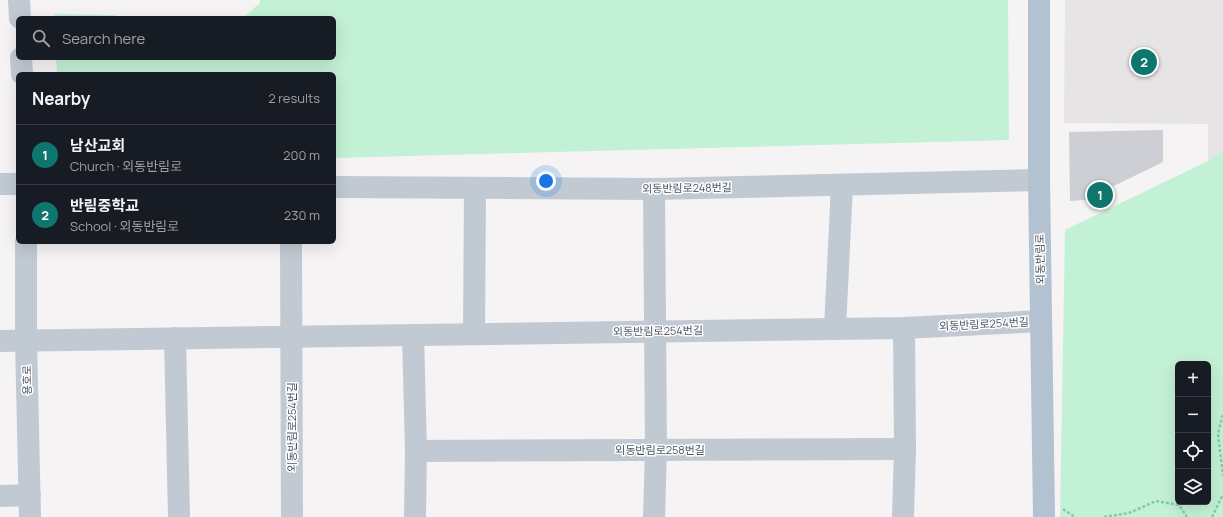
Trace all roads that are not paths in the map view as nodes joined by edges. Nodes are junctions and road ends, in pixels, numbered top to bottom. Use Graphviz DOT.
graph roads {
  1 [pos="19,0"];
  2 [pos="1039,0"];
  3 [pos="20,16"];
  4 [pos="22,60"];
  5 [pos="22,72"];
  6 [pos="1039,180"];
  7 [pos="0,184"];
  8 [pos="16,184"];
  9 [pos="842,185"];
  10 [pos="336,187"];
  11 [pos="475,188"];
  12 [pos="654,189"];
  13 [pos="26,244"];
  14 [pos="291,244"];
  15 [pos="1041,321"];
  16 [pos="904,328"];
  17 [pos="835,329"];
  18 [pos="655,331"];
  19 [pos="474,334"];
  20 [pos="413,335"];
  21 [pos="291,336"];
  22 [pos="175,338"];
  23 [pos="26,340"];
  24 [pos="0,341"];
  25 [pos="905,449"];
  26 [pos="416,450"];
  27 [pos="656,450"];
  28 [pos="30,495"];
  29 [pos="0,496"];
  30 [pos="30,517"];
  31 [pos="179,517"];
  32 [pos="292,517"];
  33 [pos="415,517"];
  34 [pos="654,517"];
  35 [pos="903,517"];
  36 [pos="1044,517"];
  1 -- 3 [label="street"];
  2 -- 6 [label="main road, 외동반림로"];
  4 -- 5 [label="street"];
  6 -- 9 [label="street, 외동반림로248번길"];
  6 -- 15 [label="main road, 외동반림로"];
  7 -- 8 [label="street"];
  9 -- 12 [label="street, 외동반림로248번길"];
  9 -- 17 [label="street"];
  10 -- 11 [label="street, 외동반림로248번길"];
  11 -- 12 [label="street, 외동반림로248번길"];
  11 -- 19 [label="street"];
  12 -- 18 [label="street"];
  13 -- 23 [label="street, 용호로"];
  14 -- 21 [label="street"];
  15 -- 16 [label="street, 외동반림로254번길"];
  15 -- 36 [label="main road, 외동반림로"];
  16 -- 17 [label="street, 외동반림로254번길"];
  16 -- 25 [label="street"];
  17 -- 18 [label="street, 외동반림로254번길"];
  18 -- 19 [label="street, 외동반림로254번길"];
  18 -- 27 [label="street"];
  19 -- 20 [label="street, 외동반림로254번길"];
  20 -- 21 [label="street, 외동반림로254번길"];
  20 -- 26 [label="street"];
  21 -- 22 [label="street, 외동반림로254번길"];
  21 -- 32 [label="street, 외동반림로254번길"];
  22 -- 23 [label="street, 외동반림로254번길"];
  22 -- 31 [label="street"];
  23 -- 24 [label="street, 외동반림로254번길"];
  23 -- 28 [label="street, 용호로"];
  25 -- 27 [label="street, 외동반림로258번길"];
  25 -- 35 [label="street"];
  26 -- 27 [label="street, 외동반림로258번길"];
  26 -- 33 [label="street"];
  27 -- 34 [label="street"];
  28 -- 29 [label="street"];
  28 -- 30 [label="street, 용호로"];
}
